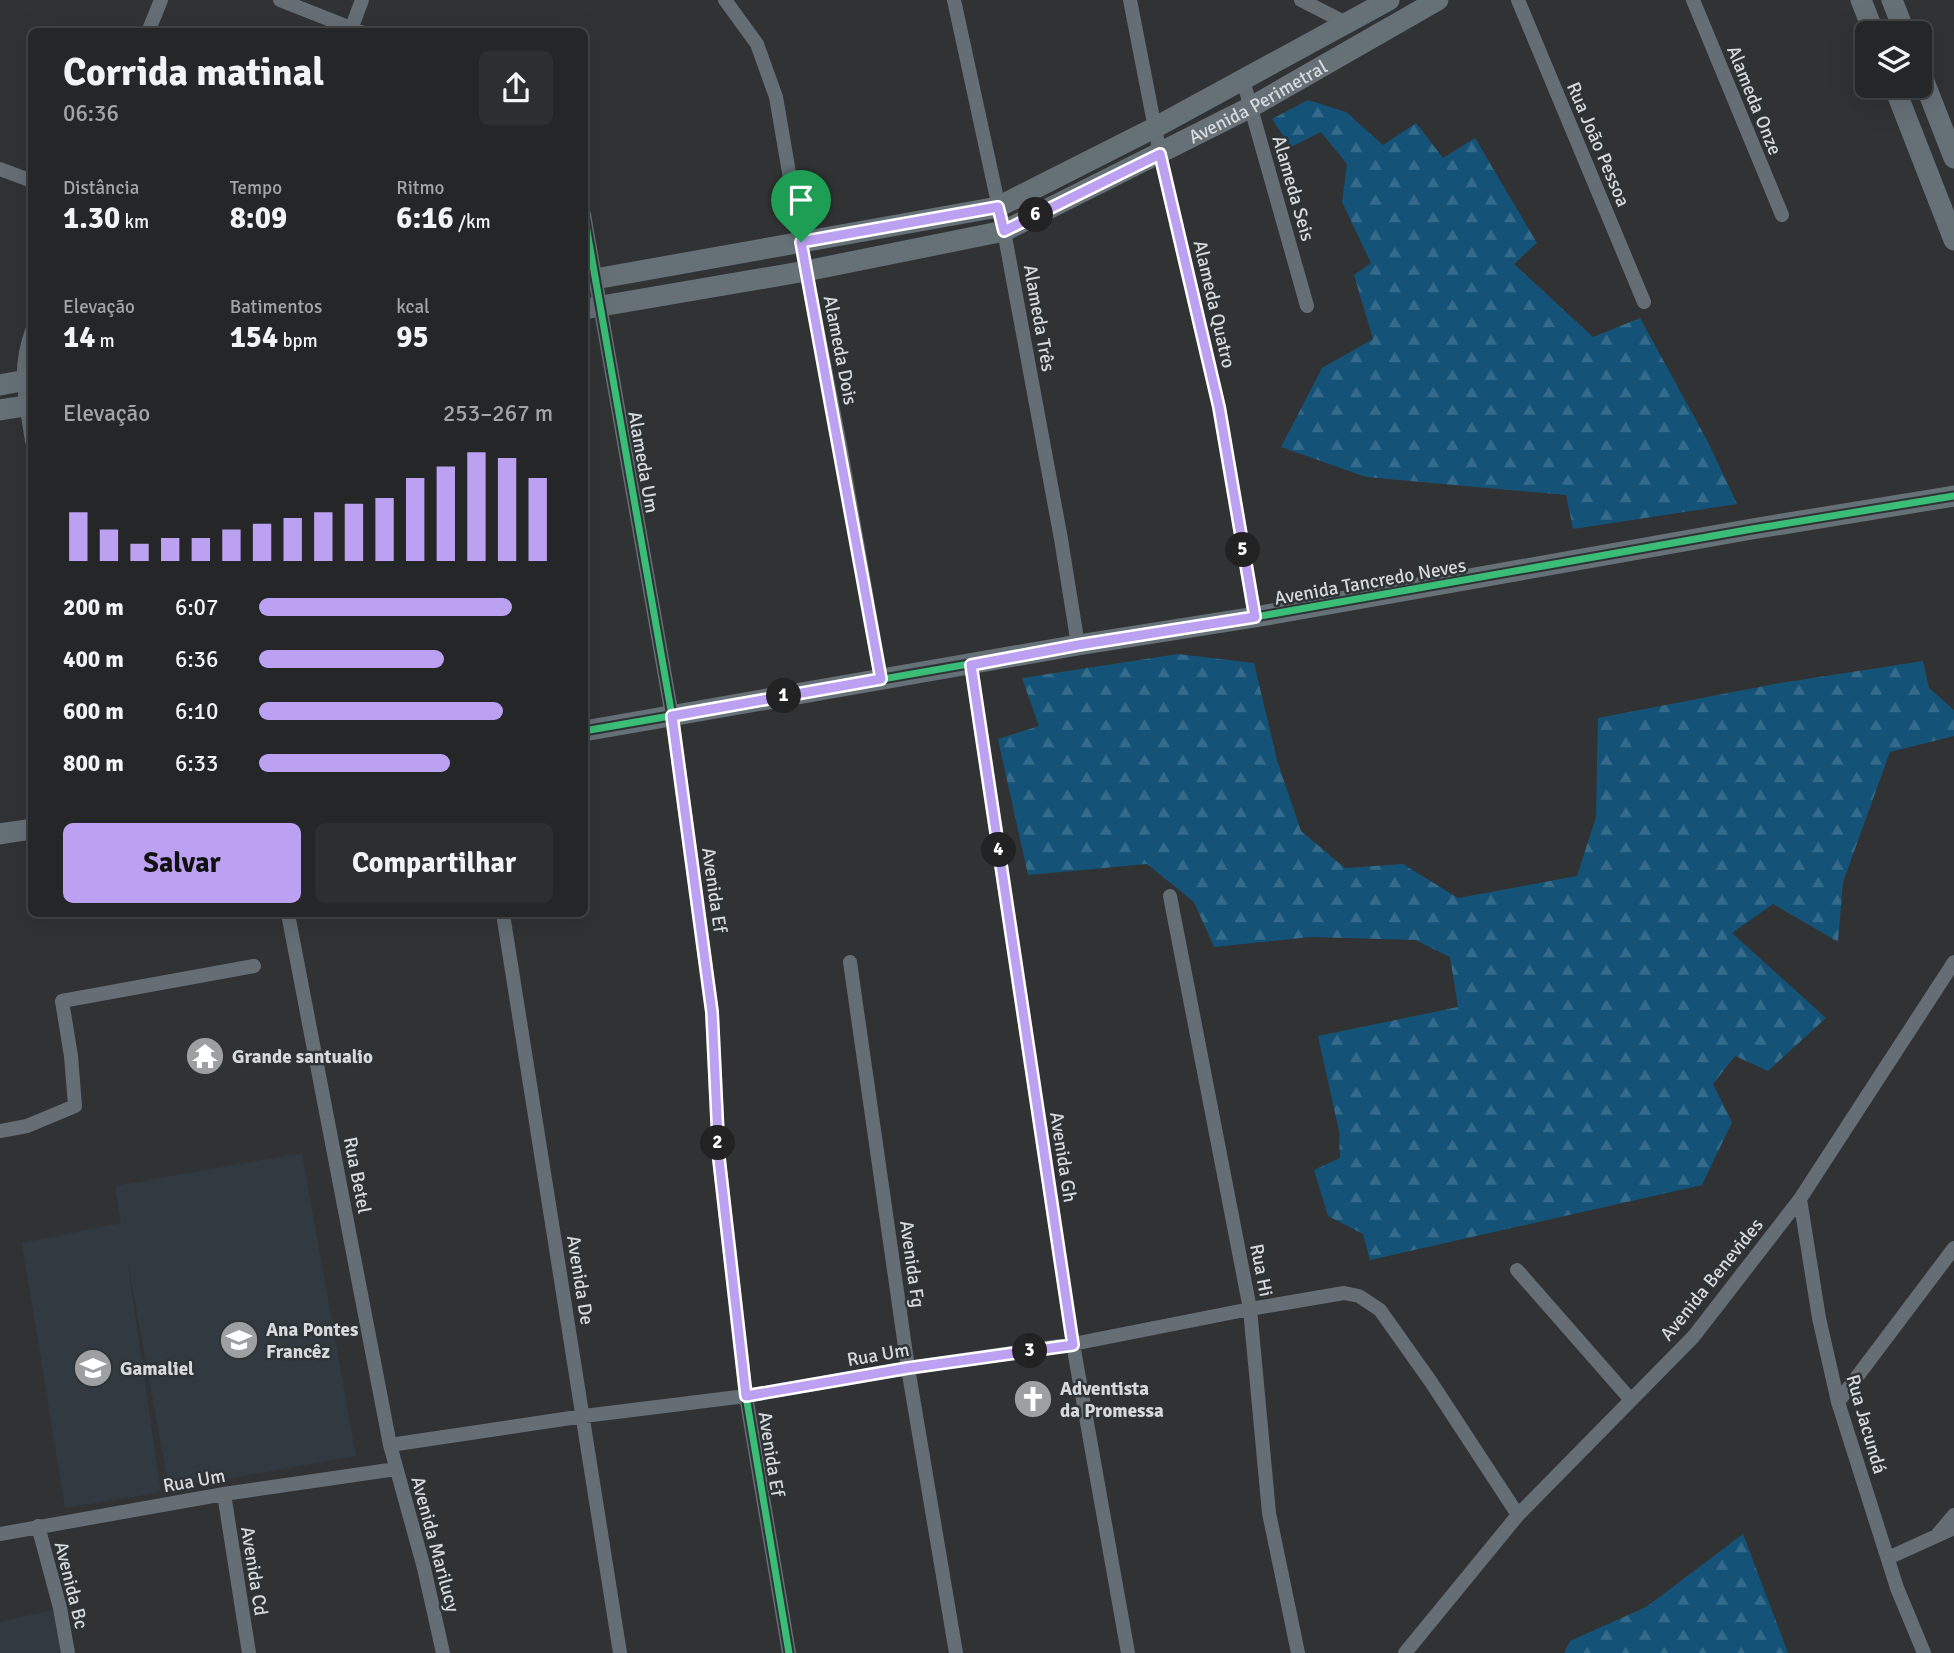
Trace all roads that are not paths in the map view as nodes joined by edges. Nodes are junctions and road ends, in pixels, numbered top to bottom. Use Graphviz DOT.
graph roads {
  1 [pos="161,0"];
  2 [pos="280,0"];
  3 [pos="362,0"];
  4 [pos="725,0"];
  5 [pos="954,0"];
  6 [pos="1130,0"];
  7 [pos="1301,0"];
  8 [pos="1389,0"];
  9 [pos="1438,0"];
  10 [pos="1518,0"];
  11 [pos="1693,0"];
  12 [pos="1861,0"];
  13 [pos="1892,0"];
  14 [pos="1869,21"];
  15 [pos="1900,21"];
  16 [pos="1348,24"];
  17 [pos="150,28"];
  18 [pos="349,28"];
  19 [pos="355,28"];
  20 [pos="1299,51"];
  21 [pos="1310,74"];
  22 [pos="1243,80"];
  23 [pos="1899,98"];
  24 [pos="1930,98"];
  25 [pos="1251,107"];
  26 [pos="1156,127"];
  27 [pos="1946,138"];
  28 [pos="1919,150"];
  29 [pos="1160,154"];
  30 [pos="1954,158"];
  31 [pos="0,169"];
  32 [pos="28,180"];
  33 [pos="998,207"];
  34 [pos="1782,215"];
  35 [pos="1004,231"];
  36 [pos="1954,240"];
  37 [pos="801,242"];
  38 [pos="588,258"];
  39 [pos="806,271"];
  40 [pos="590,280"];
  41 [pos="1644,302"];
  42 [pos="1307,306"];
  43 [pos="592,308"];
  44 [pos="28,341"];
  45 [pos="27,380"];
  46 [pos="0,385"];
  47 [pos="28,405"];
  48 [pos="0,410"];
  49 [pos="1954,496"];
  50 [pos="1255,617"];
  51 [pos="1078,645"];
  52 [pos="971,665"];
  53 [pos="881,679"];
  54 [pos="672,716"];
  55 [pos="588,730"];
  56 [pos="28,830"];
  57 [pos="0,834"];
  58 [pos="1170,896"];
  59 [pos="289,917"];
  60 [pos="503,917"];
  61 [pos="850,962"];
  62 [pos="1954,962"];
  63 [pos="254,967"];
  64 [pos="0,1131"];
  65 [pos="1800,1199"];
  66 [pos="1954,1248"];
  67 [pos="1517,1270"];
  68 [pos="1250,1309"];
  69 [pos="1073,1345"];
  70 [pos="908,1368"];
  71 [pos="746,1396"];
  72 [pos="1632,1400"];
  73 [pos="1838,1402"];
  74 [pos="584,1416"];
  75 [pos="390,1445"];
  76 [pos="396,1469"];
  77 [pos="224,1494"];
  78 [pos="1518,1515"];
  79 [pos="1954,1515"];
  80 [pos="38,1526"];
  81 [pos="1954,1528"];
  82 [pos="0,1534"];
  83 [pos="1935,1538"];
  84 [pos="1888,1558"];
  85 [pos="68,1653"];
  86 [pos="248,1653"];
  87 [pos="443,1653"];
  88 [pos="621,1653"];
  89 [pos="789,1653"];
  90 [pos="956,1653"];
  91 [pos="1128,1653"];
  92 [pos="1298,1653"];
  93 [pos="1405,1653"];
  94 [pos="1924,1653"];
  1 -- 17 [label="street"];
  2 -- 18 [label="street"];
  3 -- 19 [label="street"];
  4 -- 37 [label="street, Alameda Dois"];
  5 -- 33 [label="street, Alameda Três"];
  6 -- 26 [label="street, Alameda Quatro"];
  7 -- 16 [label="street"];
  8 -- 16 [label="street, Avenida Perimetral"];
  9 -- 21 [label="street, Avenida Perimetral"];
  10 -- 41 [label="street, Rua João Pessoa"];
  11 -- 34 [label="street, Alameda Onze"];
  12 -- 14 [label="street"];
  13 -- 15 [label="street"];
  16 -- 20 [label="street, Avenida Perimetral"];
  20 -- 21 [label="street"];
  20 -- 22 [label="street, Avenida Perimetral"];
  21 -- 25 [label="street, Avenida Perimetral"];
  22 -- 25 [label="street, Alameda Seis"];
  22 -- 26 [label="street, Avenida Perimetral"];
  23 -- 28 [label="street"];
  24 -- 27 [label="street"];
  25 -- 29 [label="street, Avenida Perimetral"];
  25 -- 42 [label="street, Alameda Seis"];
  26 -- 29 [label="street, Alameda Quatro"];
  26 -- 33 [label="street, Avenida Perimetral"];
  27 -- 28 [label="street"];
  27 -- 30 [label="street"];
  28 -- 36 [label="street"];
  29 -- 35 [label="street, Avenida Perimetral"];
  29 -- 50 [label="street, Alameda Quatro"];
  31 -- 32 [label="street"];
  33 -- 35 [label="street, Alameda Três"];
  33 -- 37 [label="street, Avenida Perimetral"];
  35 -- 39 [label="street, Avenida Perimetral"];
  35 -- 51 [label="street, Alameda Três"];
  37 -- 39 [label="street, Alameda Dois"];
  37 -- 40 [label="street, Avenida Perimetral"];
  38 -- 40 [label="street, Alameda Um"];
  39 -- 43 [label="street, Avenida Perimetral"];
  39 -- 53 [label="street, Alameda Dois"];
  40 -- 43 [label="street, Alameda Um"];
  43 -- 54 [label="street, Alameda Um"];
  44 -- 45 [label="street"];
  45 -- 46 [label="street"];
  47 -- 48 [label="street"];
  49 -- 50 [label="street, Avenida Tancredo Neves"];
  50 -- 51 [label="street, Avenida Tancredo Neves"];
  51 -- 52 [label="street, Avenida Tancredo Neves"];
  52 -- 53 [label="street, Avenida Tancredo Neves"];
  52 -- 69 [label="street, Avenida Gh"];
  53 -- 54 [label="street, Avenida Tancredo Neves"];
  54 -- 55 [label="street, Avenida Tancredo Neves"];
  54 -- 71 [label="street, Avenida Ef"];
  56 -- 57 [label="street"];
  58 -- 68 [label="street, Rua Hi"];
  59 -- 75 [label="street, Rua Betel"];
  60 -- 74 [label="street, Avenida De"];
  61 -- 70 [label="street, Avenida Fg"];
  62 -- 65 [label="street, Avenida Benevides"];
  63 -- 64 [label="street"];
  65 -- 72 [label="street, Avenida Benevides"];
  65 -- 73 [label="street, Rua Jacundá"];
  66 -- 73 [label="street"];
  67 -- 72 [label="street"];
  68 -- 69 [label="street, Rua Um"];
  68 -- 78 [label="street, Rua Um"];
  68 -- 92 [label="street, Rua Hi"];
  69 -- 70 [label="street, Rua Um"];
  69 -- 91 [label="street, Avenida Gh"];
  70 -- 71 [label="street, Rua Um"];
  70 -- 90 [label="street, Avenida Fg"];
  71 -- 74 [label="street, Rua Um"];
  71 -- 89 [label="street, Avenida Ef"];
  72 -- 78 [label="street, Avenida Benevides"];
  73 -- 84 [label="street, Rua Jacundá"];
  74 -- 75 [label="street, Rua Um"];
  74 -- 88 [label="street, Avenida De"];
  75 -- 76 [label="street, Avenida Marilucy"];
  76 -- 77 [label="street, Rua Um"];
  76 -- 87 [label="street, Avenida Marilucy"];
  77 -- 80 [label="street, Rua Um"];
  77 -- 86 [label="street, Avenida Cd"];
  78 -- 93 [label="street, Avenida Benevides"];
  79 -- 83 [label="street"];
  80 -- 82 [label="street, Rua Um"];
  80 -- 85 [label="street, Avenida Bc"];
  81 -- 83 [label="street"];
  83 -- 84 [label="street"];
  84 -- 94 [label="street, Rua Jacundá"];
}
